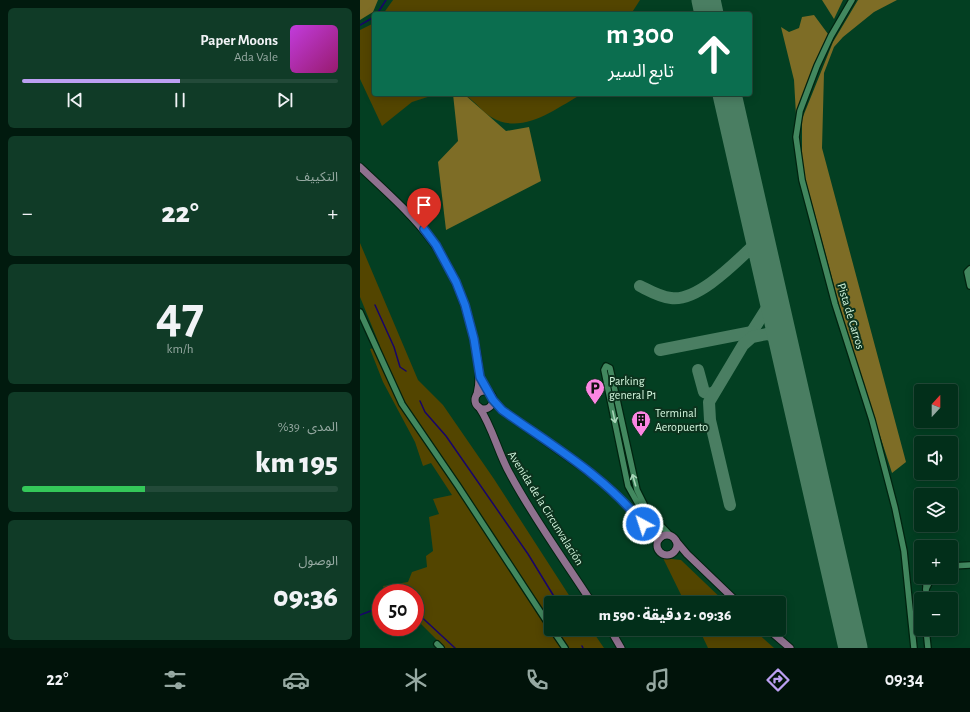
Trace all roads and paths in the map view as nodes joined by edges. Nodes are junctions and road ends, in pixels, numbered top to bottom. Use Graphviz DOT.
graph roads {
  1 [pos="852,0"];
  2 [pos="360,168"];
  3 [pos="970,269"];
  4 [pos="970,286"];
  5 [pos="360,312"];
  6 [pos="361,319"];
  7 [pos="480,377"];
  8 [pos="488,392"];
  9 [pos="476,394"];
  10 [pos="613,397"];
  11 [pos="490,404"];
  12 [pos="479,407"];
  13 [pos="488,421"];
  14 [pos="620,432"];
  15 [pos="630,464"];
  16 [pos="624,466"];
  17 [pos="649,532"];
  18 [pos="670,535"];
  19 [pos="660,538"];
  20 [pos="676,541"];
  21 [pos="658,548"];
  22 [pos="673,553"];
  23 [pos="970,565"];
  24 [pos="958,566"];
  25 [pos="702,569"];
  26 [pos="925,584"];
  27 [pos="928,584"];
  28 [pos="926,589"];
  29 [pos="588,596"];
  30 [pos="731,596"];
  31 [pos="544,617"];
  32 [pos="557,636"];
  33 [pos="614,636"];
  34 [pos="776,636"];
  35 [pos="927,636"];
  36 [pos="565,648"];
  37 [pos="621,648"];
  38 [pos="790,648"];
  39 [pos="914,648"];
  40 [pos="928,648"];
  1 -- 39 [label="street, Pista de Carros"];
  2 -- 7 [label="main road"];
  3 -- 4 [label="street"];
  5 -- 6 [label="street"];
  6 -- 31 [label="street"];
  7 -- 8 [label="main road"];
  7 -- 9 [label="main road"];
  8 -- 9 [label="main road"];
  8 -- 11 [label="main road"];
  9 -- 12 [label="main road"];
  10 -- 14 [label="street"];
  11 -- 12 [label="main road"];
  11 -- 13 [label="main road"];
  11 -- 17 [label="main road"];
  12 -- 13 [label="main road"];
  13 -- 29 [label="main road, Avenida de la Circunvalación"];
  14 -- 15 [label="street"];
  14 -- 16 [label="street"];
  15 -- 16 [label="street"];
  18 -- 15 [label="street, one-way"];
  16 -- 19 [label="street"];
  17 -- 19 [label="main road"];
  17 -- 21 [label="main road"];
  18 -- 19 [label="main road"];
  18 -- 20 [label="main road"];
  19 -- 21 [label="main road"];
  20 -- 22 [label="main road"];
  20 -- 25 [label="main road"];
  21 -- 22 [label="main road"];
  22 -- 25 [label="main road"];
  23 -- 24 [label="street"];
  25 -- 30 [label="main road"];
  26 -- 28 [label="street"];
  27 -- 28 [label="street"];
  32 -- 36 [label="street"];
  33 -- 37 [label="main road"];
  34 -- 38 [label="main road"];
  35 -- 40 [label="street"];
}
